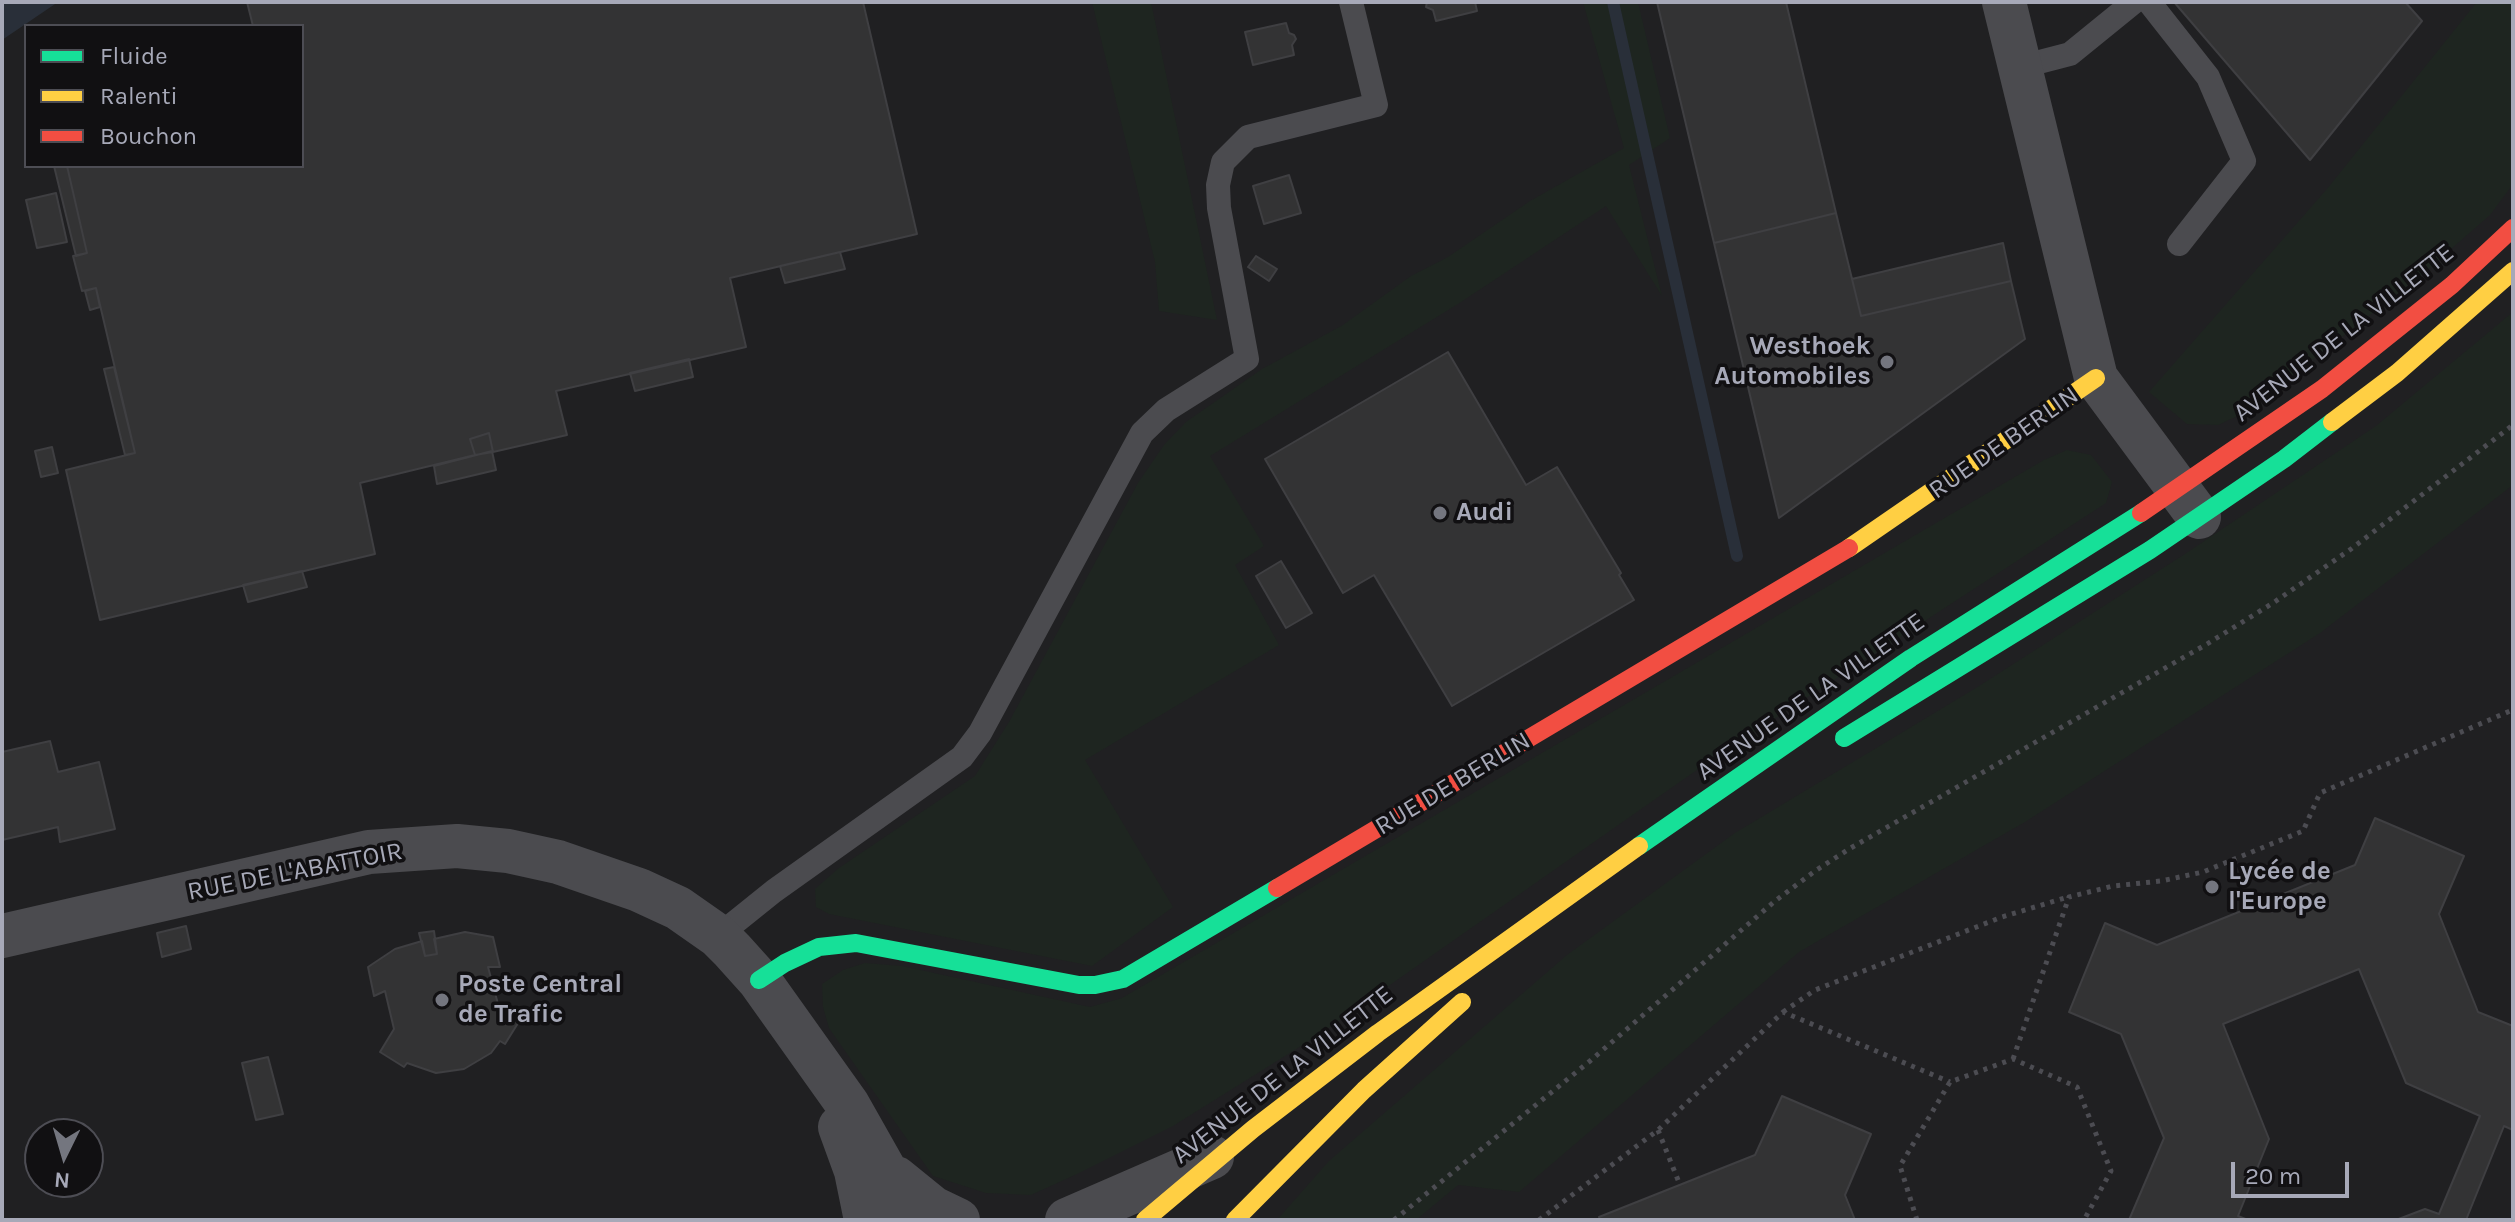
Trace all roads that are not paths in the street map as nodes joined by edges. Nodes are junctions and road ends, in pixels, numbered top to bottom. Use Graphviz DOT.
graph roads {
  1 [pos="1351,2"];
  2 [pos="2004,2"];
  3 [pos="2134,2"];
  4 [pos="2149,2"];
  5 [pos="2020,67"];
  6 [pos="2513,228"];
  7 [pos="2179,244"];
  8 [pos="2513,271"];
  9 [pos="2096,378"];
  10 [pos="2188,503"];
  11 [pos="1831,746"];
  12 [pos="1659,854"];
  13 [pos="2,936"];
  14 [pos="718,936"];
  15 [pos="1517,956"];
  16 [pos="759,980"];
  17 [pos="1477,990"];
  18 [pos="806,1047"];
  19 [pos="1225,1151"];
  20 [pos="885,1167"];
  21 [pos="866,1220"];
  22 [pos="913,1220"];
  23 [pos="958,1220"];
  24 [pos="1067,1220"];
  25 [pos="1145,1220"];
  26 [pos="1235,1220"];
  1 -- 14 [label="lane"];
  2 -- 5 [label="street, RUE DE BERLIN"];
  3 -- 5 [label="lane"];
  4 -- 7 [label="lane"];
  5 -- 9 [label="street, RUE DE BERLIN"];
  6 -- 10 [label="main road, AVENUE DE LA VILLETTE"];
  8 -- 10 [label="main road, AVENUE DE LA VILLETTE"];
  9 -- 10 [label="street, RUE DE BERLIN"];
  9 -- 16 [label="main road, RUE DE BERLIN"];
  10 -- 11 [label="main road, AVENUE DE LA VILLETTE"];
  10 -- 19 [label="main road, AVENUE DE LA VILLETTE"];
  12 -- 15 [label="main road"];
  13 -- 14 [label="street, RUE DE L'ABATTOIR"];
  14 -- 16 [label="street, RUE DE L'ABATTOIR"];
  16 -- 18 [label="street, RUE DE L'ABATTOIR"];
  17 -- 26 [label="main road"];
  18 -- 20 [label="street, RUE DE L'ABATTOIR"];
  18 -- 21 [label="street, RUE DE L'ABATTOIR"];
  19 -- 24 [label="street"];
  19 -- 25 [label="main road, AVENUE DE LA VILLETTE"];
  20 -- 22 [label="street, RUE DE L'ABATTOIR"];
  20 -- 23 [label="street, RUE DE L'ABATTOIR"];
}
